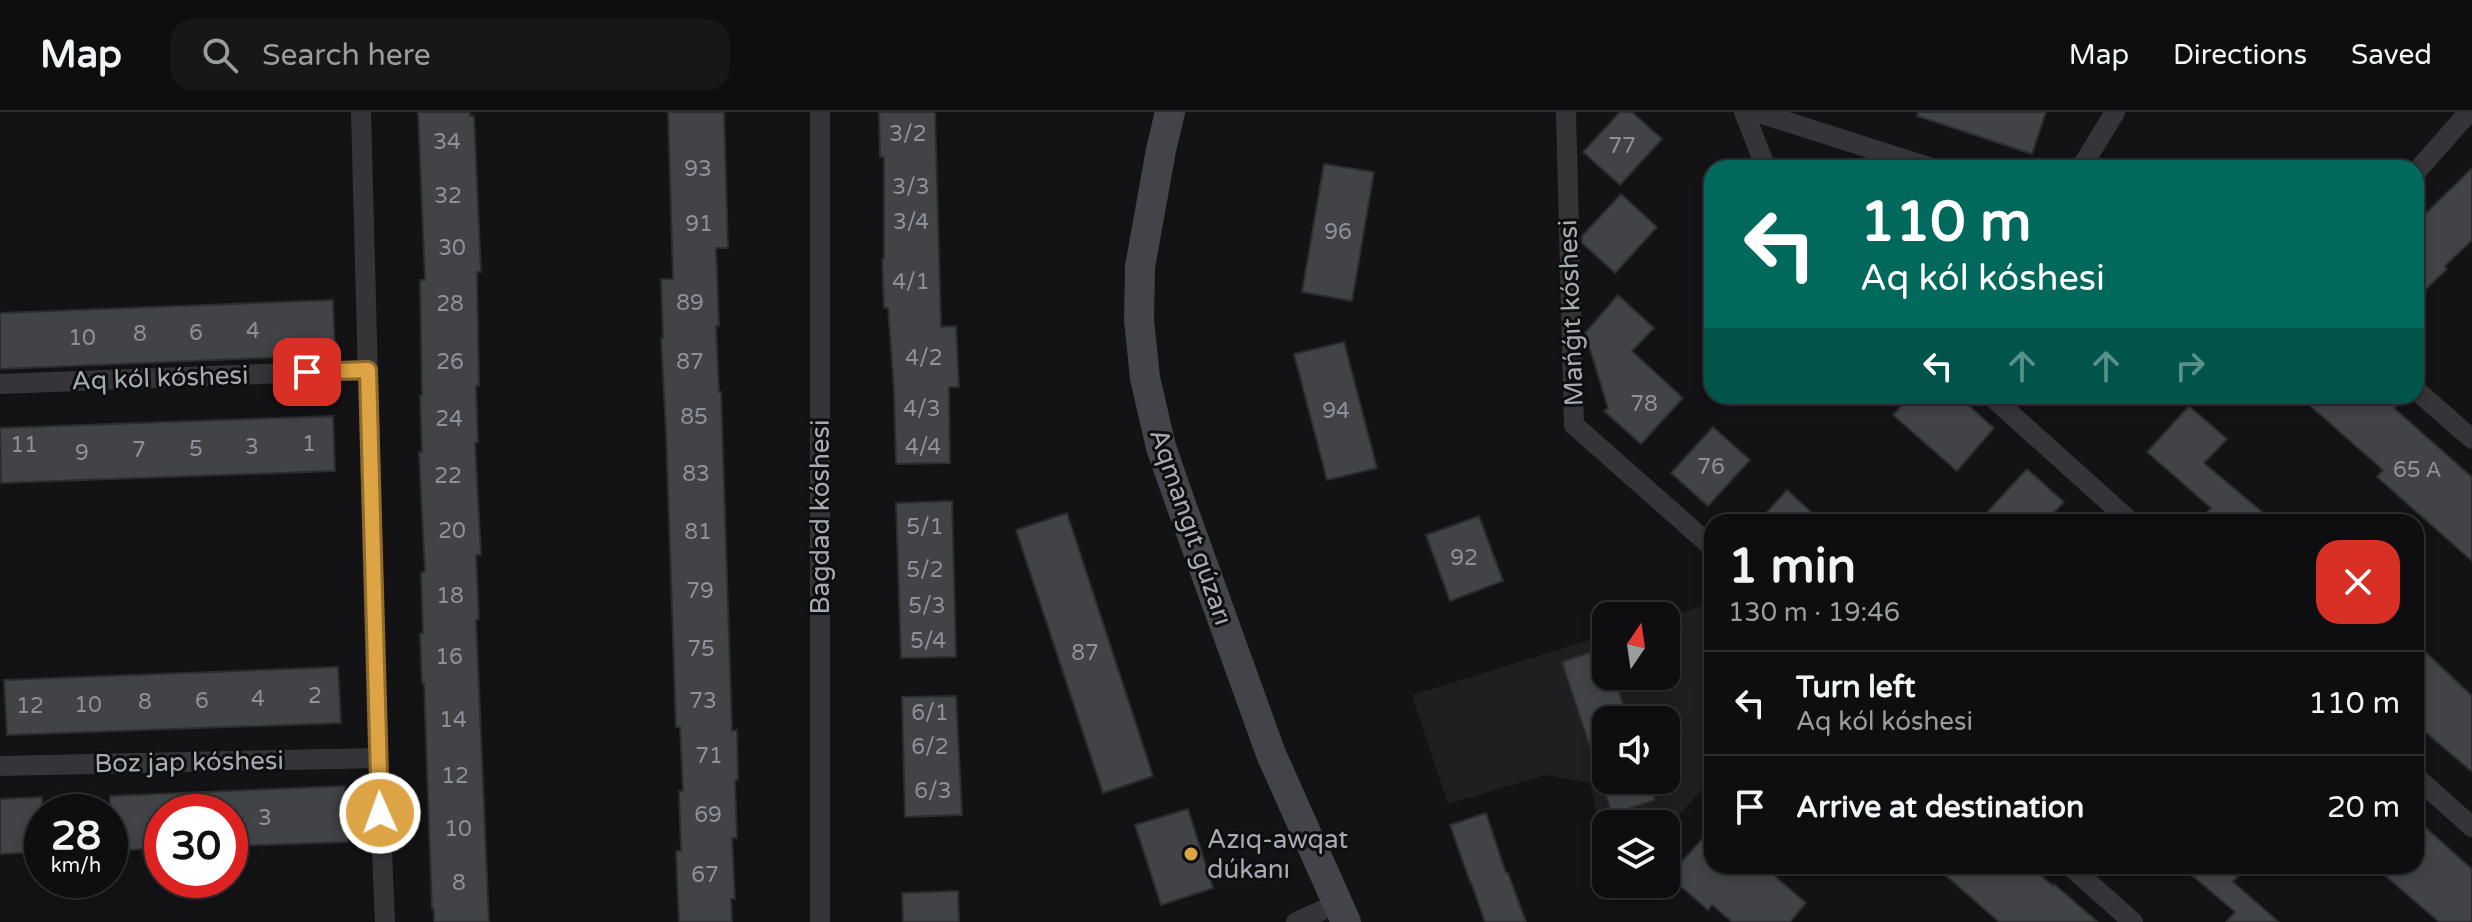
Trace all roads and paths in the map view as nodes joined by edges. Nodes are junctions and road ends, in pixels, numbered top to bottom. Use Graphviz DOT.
graph roads {
  1 [pos="361,112"];
  2 [pos="820,112"];
  3 [pos="1170,112"];
  4 [pos="1566,112"];
  5 [pos="1744,112"];
  6 [pos="1756,112"];
  7 [pos="2115,112"];
  8 [pos="2469,112"];
  9 [pos="1780,115"];
  10 [pos="1763,160"];
  11 [pos="1909,160"];
  12 [pos="2086,160"];
  13 [pos="2424,163"];
  14 [pos="368,370"];
  15 [pos="0,384"];
  16 [pos="2424,397"];
  17 [pos="2000,404"];
  18 [pos="2472,439"];
  19 [pos="2122,514"];
  20 [pos="1704,540"];
  21 [pos="378,758"];
  22 [pos="0,766"];
  23 [pos="2424,784"];
  24 [pos="2472,827"];
  25 [pos="2079,874"];
  26 [pos="1342,912"];
  27 [pos="385,922"];
  28 [pos="820,922"];
  29 [pos="1296,922"];
  30 [pos="2133,922"];
  1 -- 14 [label="street"];
  2 -- 28 [label="street, Bagdad kóshesi"];
  3 -- 26 [label="street, Aqmangıt gúzarı"];
  4 -- 20 [label="street, Mańǵıt kóshesi"];
  5 -- 10 [label="street"];
  6 -- 9 [label="street"];
  7 -- 12 [label="street"];
  8 -- 13 [label="street"];
  9 -- 11 [label="street"];
  14 -- 15 [label="street, Aq kól kóshesi"];
  14 -- 21 [label="street"];
  16 -- 18 [label="street"];
  17 -- 19 [label="street"];
  21 -- 22 [label="street, Boz jap kóshesi"];
  21 -- 27 [label="street"];
  23 -- 24 [label="street"];
  25 -- 30 [label="street"];
  26 -- 29 [label="street"];
}
